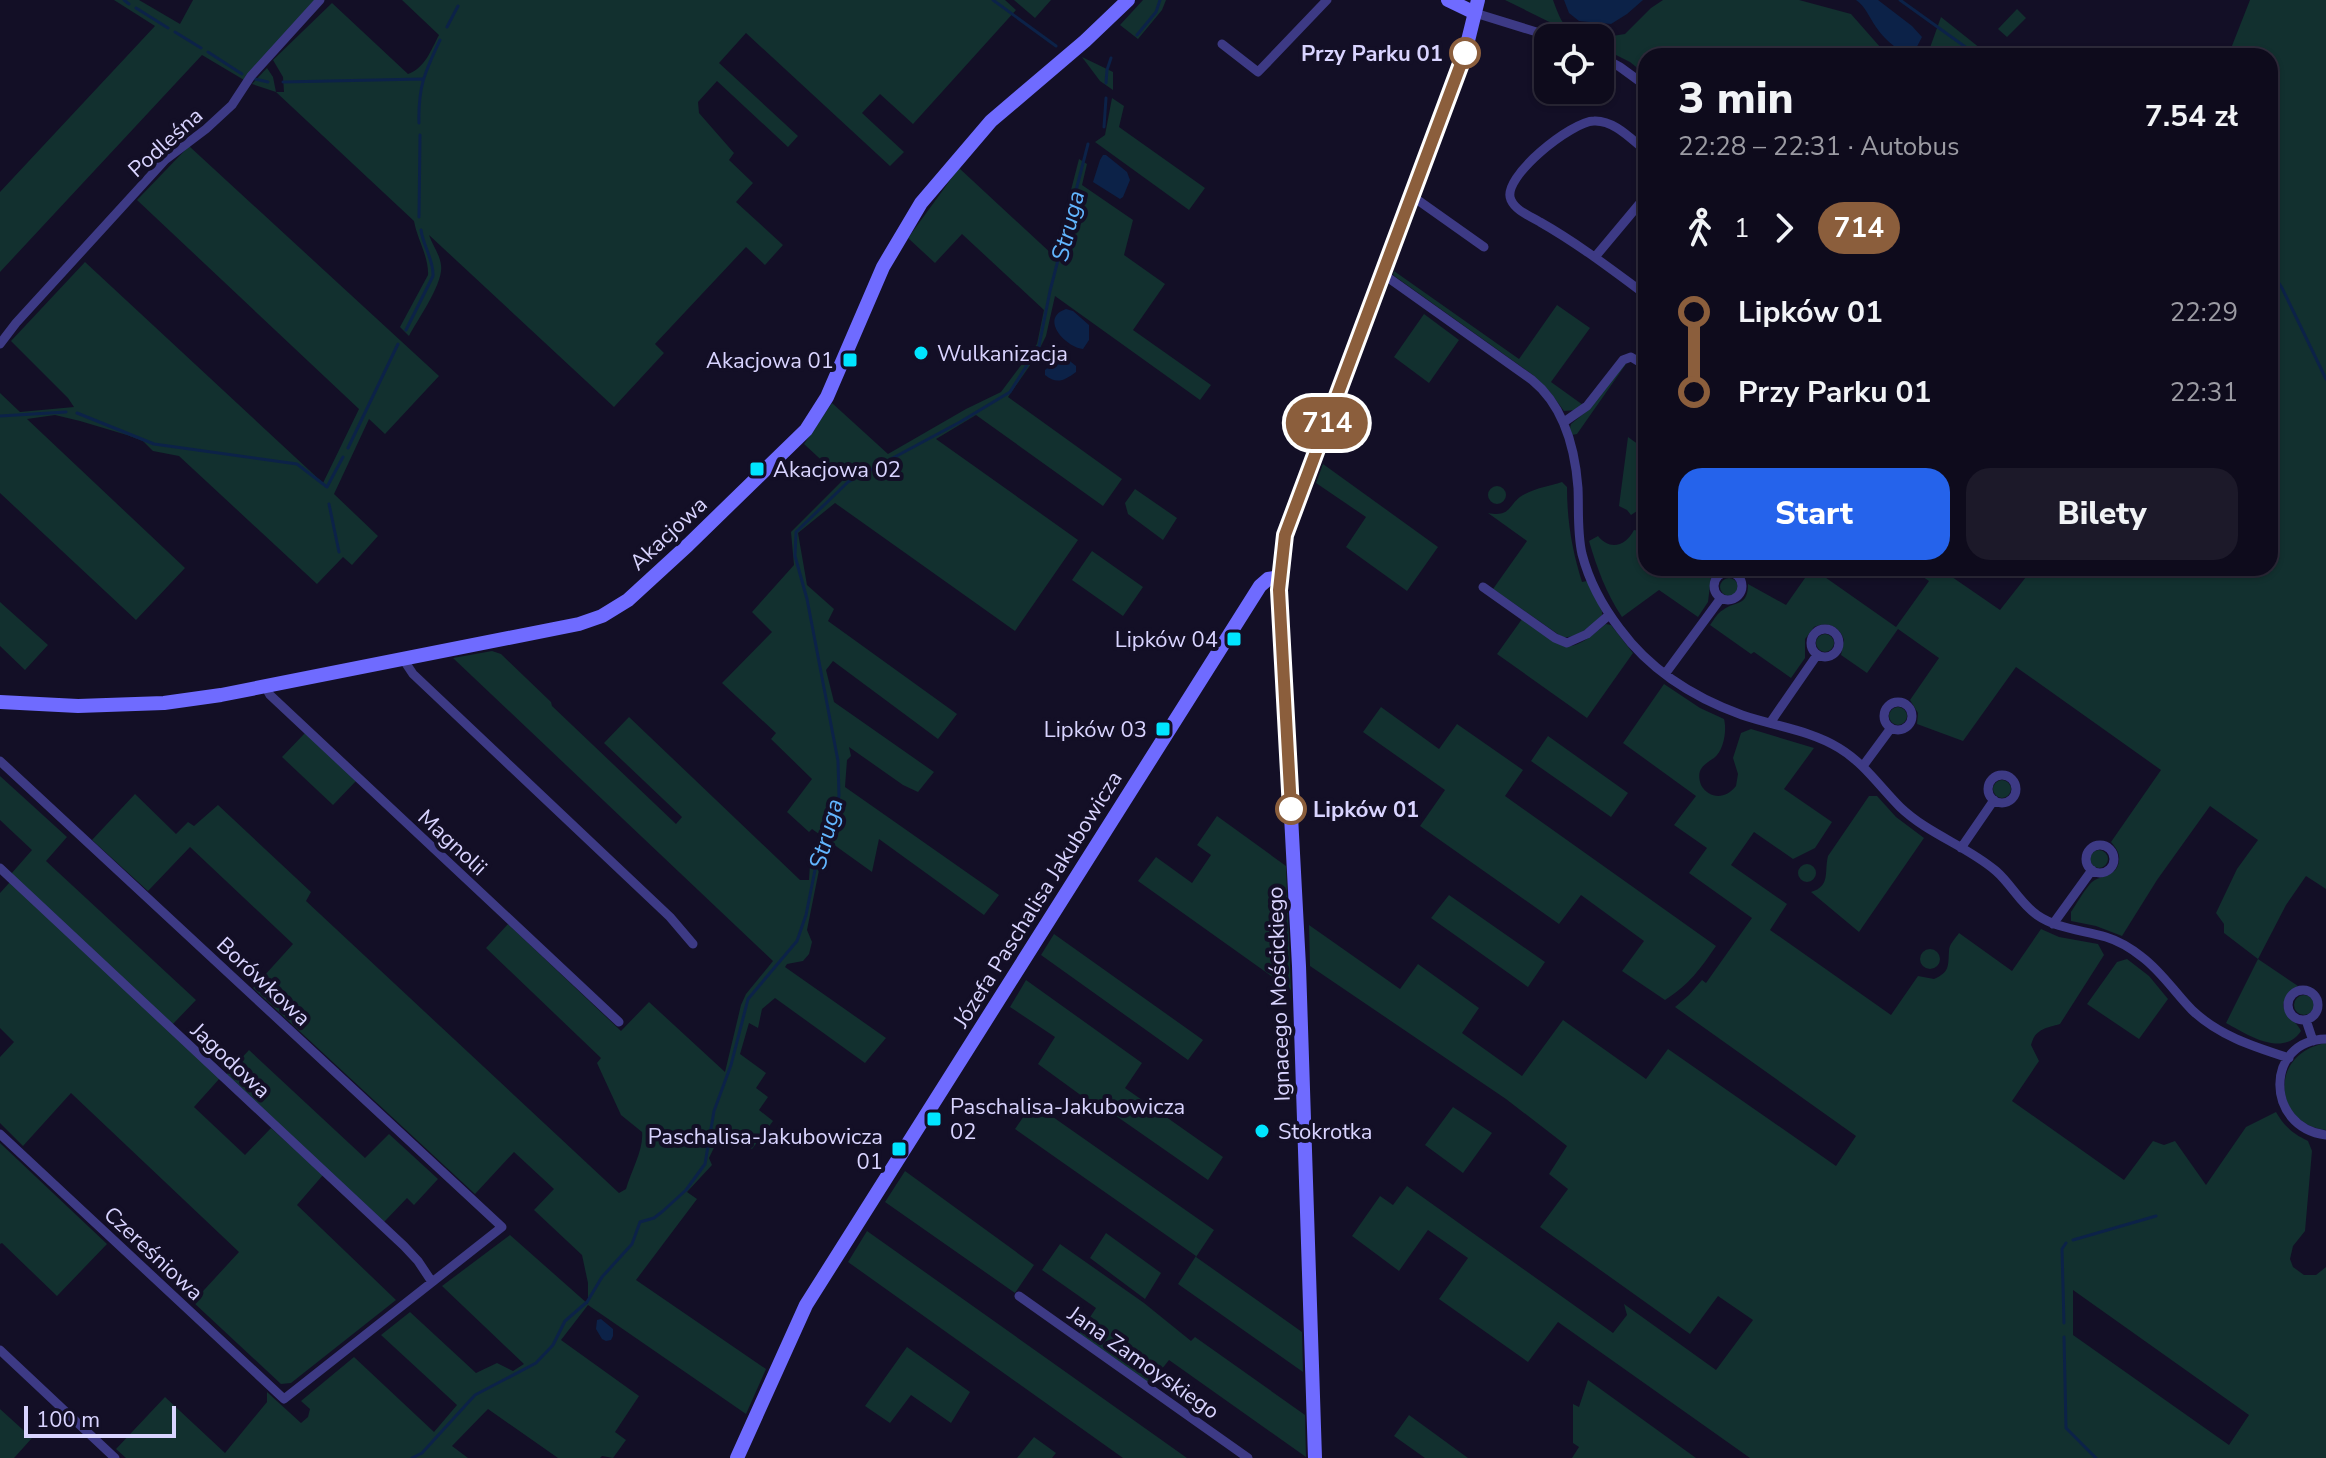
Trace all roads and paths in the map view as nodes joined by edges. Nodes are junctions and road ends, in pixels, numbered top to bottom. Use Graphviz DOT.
graph roads {
  1 [pos="320,0"];
  2 [pos="1128,0"];
  3 [pos="1327,0"];
  4 [pos="1448,0"];
  5 [pos="1477,6"];
  6 [pos="1534,29"];
  7 [pos="1222,44"];
  8 [pos="1614,64"];
  9 [pos="1638,80"];
  10 [pos="1638,145"];
  11 [pos="1412,196"];
  12 [pos="1638,206"];
  13 [pos="1484,247"];
  14 [pos="1595,257"];
  15 [pos="1383,274"];
  16 [pos="1638,289"];
  17 [pos="0,344"];
  18 [pos="1638,361"];
  19 [pos="1564,422"];
  20 [pos="1280,577"];
  21 [pos="1483,587"];
  22 [pos="1721,598"];
  23 [pos="1609,615"];
  24 [pos="1817,655"];
  25 [pos="403,659"];
  26 [pos="1665,674"];
  27 [pos="265,686"];
  28 [pos="0,702"];
  29 [pos="1770,723"];
  30 [pos="1891,728"];
  31 [pos="0,761"];
  32 [pos="1863,766"];
  33 [pos="1994,800"];
  34 [pos="1961,848"];
  35 [pos="0,868"];
  36 [pos="2092,870"];
  37 [pos="2053,924"];
  38 [pos="693,944"];
  39 [pos="2306,1020"];
  40 [pos="619,1022"];
  41 [pos="2326,1039"];
  42 [pos="2313,1041"];
  43 [pos="2289,1058"];
  44 [pos="0,1134"];
  45 [pos="2326,1135"];
  46 [pos="432,1282"];
  47 [pos="1019,1296"];
  48 [pos="0,1350"];
  49 [pos="115,1458"];
  50 [pos="737,1458"];
  51 [pos="1248,1458"];
  52 [pos="1315,1458"];
  1 -- 17 [label="street, Podleśna"];
  2 -- 25 [label="street, Akacjowa"];
  3 -- 7 [label="street"];
  4 -- 5 [label="street"];
  5 -- 6 [label="street"];
  5 -- 11 [label="street"];
  8 -- 9 [label="street"];
  10 -- 14 [label="street"];
  11 -- 13 [label="street"];
  11 -- 15 [label="street"];
  12 -- 14 [label="street"];
  14 -- 16 [label="street"];
  15 -- 19 [label="street"];
  15 -- 20 [label="street"];
  18 -- 19 [label="street"];
  19 -- 23 [label="street"];
  20 -- 50 [label="street, Józefa Paschalisa Jakubowicza"];
  20 -- 52 [label="street, Ignacego Mościckiego"];
  21 -- 23 [label="street"];
  22 -- 26 [label="street"];
  23 -- 26 [label="street"];
  24 -- 29 [label="street"];
  25 -- 27 [label="street, Akacjowa"];
  25 -- 38 [label="street"];
  26 -- 29 [label="street"];
  27 -- 28 [label="street, Akacjowa"];
  27 -- 40 [label="street, Magnolii"];
  29 -- 32 [label="street"];
  30 -- 32 [label="street"];
  31 -- 46 [label="street, Borówkowa"];
  32 -- 34 [label="street"];
  33 -- 34 [label="street"];
  34 -- 37 [label="street"];
  35 -- 46 [label="street, Jagodowa"];
  36 -- 37 [label="street"];
  37 -- 43 [label="street"];
  39 -- 42 [label="street"];
  41 -- 42 [label="street"];
  42 -- 43 [label="street"];
  43 -- 45 [label="street"];
  44 -- 46 [label="street, Czereśniowa"];
  47 -- 51 [label="street, Jana Zamoyskiego"];
  48 -- 49 [label="street"];
}
